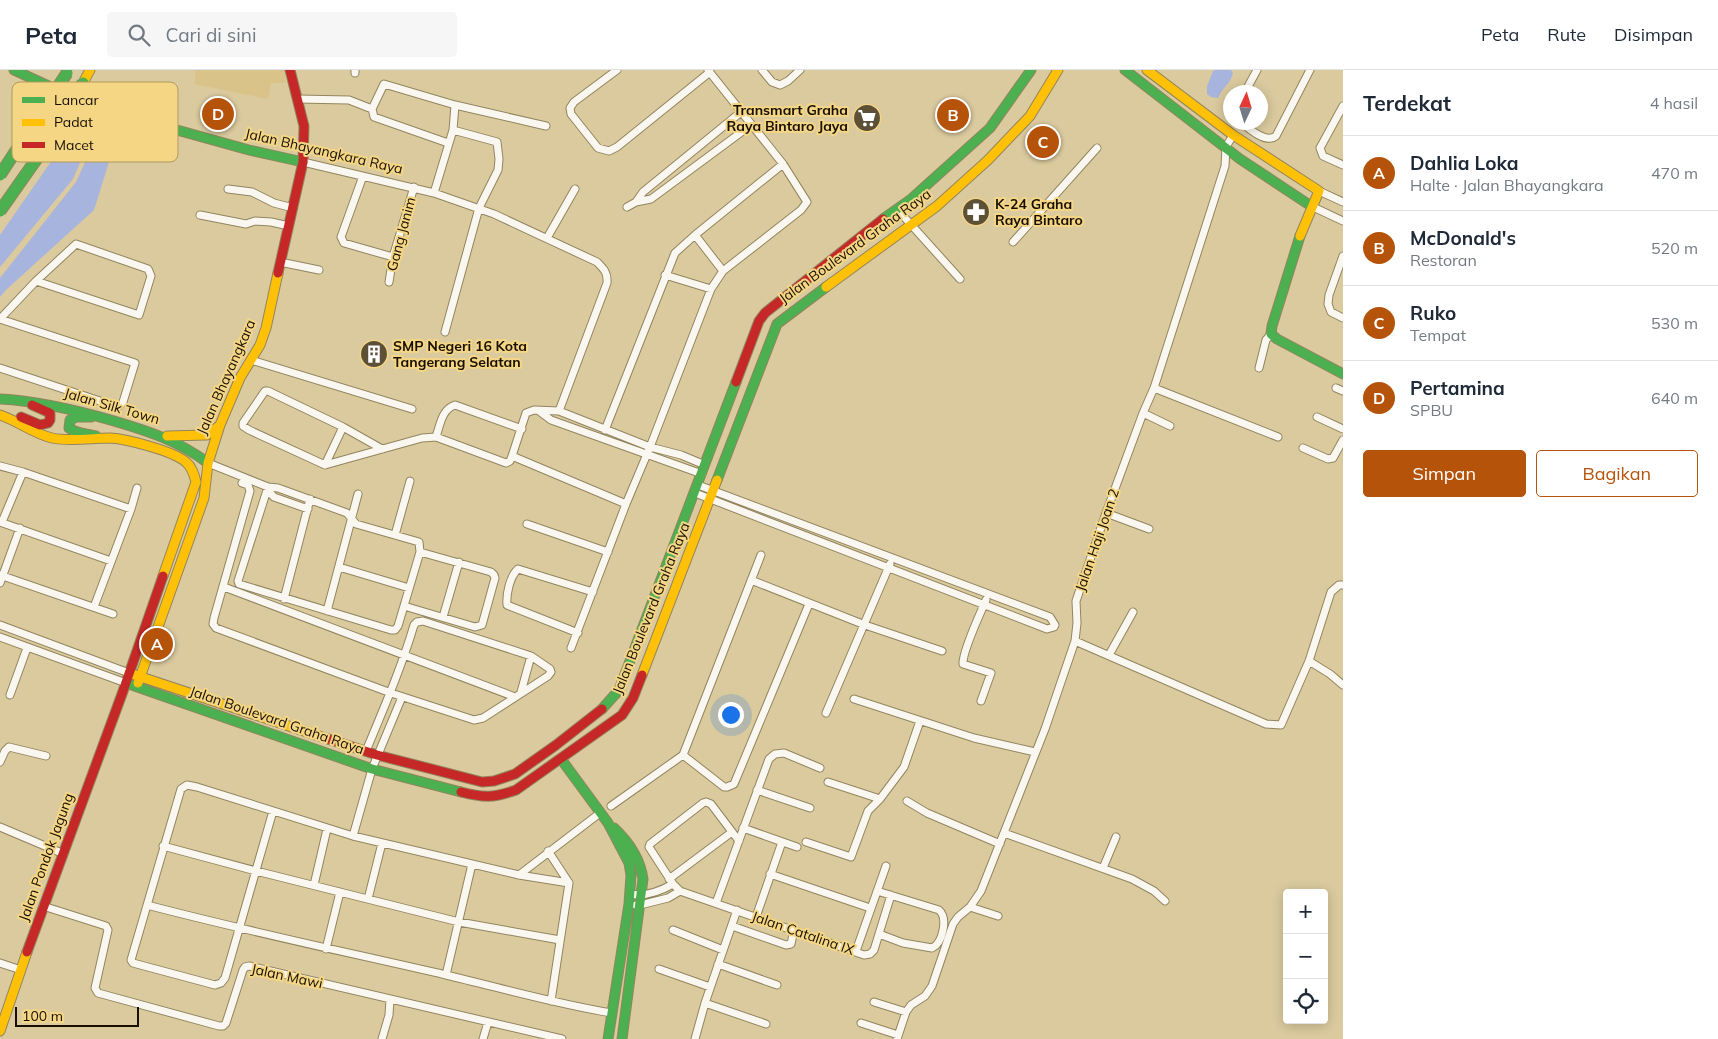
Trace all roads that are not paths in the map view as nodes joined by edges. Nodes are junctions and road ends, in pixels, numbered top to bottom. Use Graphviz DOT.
graph roads {
  1 [pos="14,70"];
  2 [pos="90,70"];
  3 [pos="290,70"];
  4 [pos="617,70"];
  5 [pos="762,70"];
  6 [pos="800,70"];
  7 [pos="1031,70"];
  8 [pos="1058,70"];
  9 [pos="1125,70"];
  10 [pos="1147,70"];
  11 [pos="1256,70"];
  12 [pos="1310,70"];
  13 [pos="68,71"];
  14 [pos="709,71"];
  15 [pos="38,82"];
  16 [pos="61,82"];
  17 [pos="84,82"];
  18 [pos="1248,85"];
  19 [pos="297,99"];
  20 [pos="455,106"];
  21 [pos="1343,107"];
  22 [pos="372,109"];
  23 [pos="741,112"];
  24 [pos="1341,116"];
  25 [pos="751,125"];
  26 [pos="546,126"];
  27 [pos="178,130"];
  28 [pos="453,130"];
  29 [pos="1250,130"];
  30 [pos="1233,135"];
  31 [pos="448,143"];
  32 [pos="1226,147"];
  33 [pos="1097,148"];
  34 [pos="12,158"];
  35 [pos="34,162"];
  36 [pos="303,162"];
  37 [pos="783,164"];
  38 [pos="1343,165"];
  39 [pos="0,175"];
  40 [pos="363,176"];
  41 [pos="414,187"];
  42 [pos="228,189"];
  43 [pos="574,189"];
  44 [pos="1319,191"];
  45 [pos="434,193"];
  46 [pos="636,202"];
  47 [pos="1343,202"];
  48 [pos="1311,206"];
  49 [pos="627,207"];
  50 [pos="294,208"];
  51 [pos="479,208"];
  52 [pos="897,209"];
  53 [pos="0,211"];
  54 [pos="200,215"];
  55 [pos="1343,221"];
  56 [pos="910,224"];
  57 [pos="289,226"];
  58 [pos="695,235"];
  59 [pos="547,238"];
  60 [pos="1014,242"];
  61 [pos="1343,256"];
  62 [pos="393,257"];
  63 [pos="280,262"];
  64 [pos="319,270"];
  65 [pos="723,271"];
  66 [pos="1341,274"];
  67 [pos="665,275"];
  68 [pos="960,279"];
  69 [pos="36,281"];
  70 [pos="389,282"];
  71 [pos="711,289"];
  72 [pos="1343,318"];
  73 [pos="0,319"];
  74 [pos="445,332"];
  75 [pos="1271,334"];
  76 [pos="251,360"];
  77 [pos="0,368"];
  78 [pos="1259,368"];
  79 [pos="1343,374"];
  80 [pos="1154,388"];
  81 [pos="0,399"];
  82 [pos="17,400"];
  83 [pos="412,409"];
  84 [pos="560,410"];
  85 [pos="539,411"];
  86 [pos="1143,413"];
  87 [pos="3,415"];
  88 [pos="99,416"];
  89 [pos="1317,417"];
  90 [pos="220,425"];
  91 [pos="343,426"];
  92 [pos="1170,426"];
  93 [pos="522,429"];
  94 [pos="1343,429"];
  95 [pos="605,430"];
  96 [pos="165,436"];
  97 [pos="436,437"];
  98 [pos="1278,437"];
  99 [pos="101,438"];
  100 [pos="1343,440"];
  101 [pos="650,447"];
  102 [pos="1303,448"];
  103 [pos="382,449"];
  104 [pos="647,455"];
  105 [pos="512,456"];
  106 [pos="208,463"];
  107 [pos="325,465"];
  108 [pos="0,466"];
  109 [pos="23,472"];
  110 [pos="700,479"];
  111 [pos="410,481"];
  112 [pos="242,483"];
  113 [pos="137,488"];
  114 [pos="268,489"];
  115 [pos="289,492"];
  116 [pos="358,494"];
  117 [pos="712,494"];
  118 [pos="310,499"];
  119 [pos="286,502"];
  120 [pos="626,504"];
  121 [pos="131,509"];
  122 [pos="308,510"];
  123 [pos="1106,513"];
  124 [pos="352,518"];
  125 [pos="1,522"];
  126 [pos="527,524"];
  127 [pos="20,528"];
  128 [pos="1149,529"];
  129 [pos="395,535"];
  130 [pos="420,552"];
  131 [pos="608,552"];
  132 [pos="760,555"];
  133 [pos="892,557"];
  134 [pos="110,561"];
  135 [pos="459,562"];
  136 [pos="339,567"];
  137 [pos="889,568"];
  138 [pos="1,578"];
  139 [pos="751,580"];
  140 [pos="1343,585"];
  141 [pos="224,587"];
  142 [pos="410,588"];
  143 [pos="593,592"];
  144 [pos="989,594"];
  145 [pos="284,599"];
  146 [pos="809,604"];
  147 [pos="984,604"];
  148 [pos="404,606"];
  149 [pos="94,607"];
  150 [pos="326,612"];
  151 [pos="1133,612"];
  152 [pos="112,614"];
  153 [pos="443,617"];
  154 [pos="0,625"];
  155 [pos="865,625"];
  156 [pos="578,632"];
  157 [pos="0,637"];
  158 [pos="1075,641"];
  159 [pos="28,648"];
  160 [pos="571,648"];
  161 [pos="942,651"];
  162 [pos="1109,655"];
  163 [pos="405,656"];
  164 [pos="531,656"];
  165 [pos="1309,660"];
  166 [pos="131,683"];
  167 [pos="1343,685"];
  168 [pos="390,693"];
  169 [pos="10,695"];
  170 [pos="518,695"];
  171 [pos="402,697"];
  172 [pos="854,699"];
  173 [pos="981,701"];
  174 [pos="826,713"];
  175 [pos="920,721"];
  176 [pos="1035,752"];
  177 [pos="372,753"];
  178 [pos="683,755"];
  179 [pos="46,756"];
  180 [pos="561,759"];
  181 [pos="0,762"];
  182 [pos="820,768"];
  183 [pos="372,769"];
  184 [pos="828,782"];
  185 [pos="757,790"];
  186 [pos="880,799"];
  187 [pos="907,801"];
  188 [pos="611,806"];
  189 [pos="810,808"];
  190 [pos="274,811"];
  191 [pos="600,813"];
  192 [pos="0,826"];
  193 [pos="743,828"];
  194 [pos="327,829"];
  195 [pos="732,832"];
  196 [pos="1004,833"];
  197 [pos="353,836"];
  198 [pos="1116,837"];
  199 [pos="739,840"];
  200 [pos="782,842"];
  201 [pos="806,842"];
  202 [pos="382,843"];
  203 [pos="1000,844"];
  204 [pos="163,846"];
  205 [pos="797,847"];
  206 [pos="548,851"];
  207 [pos="64,854"];
  208 [pos="472,864"];
  209 [pos="886,866"];
  210 [pos="1103,868"];
  211 [pos="256,871"];
  212 [pos="519,874"];
  213 [pos="770,874"];
  214 [pos="671,881"];
  215 [pos="569,883"];
  216 [pos="314,885"];
  217 [pos="680,890"];
  218 [pos="877,891"];
  219 [pos="340,892"];
  220 [pos="891,895"];
  221 [pos="368,899"];
  222 [pos="635,900"];
  223 [pos="1165,901"];
  224 [pos="716,903"];
  225 [pos="147,905"];
  226 [pos="43,906"];
  227 [pos="970,907"];
  228 [pos="870,908"];
  229 [pos="737,910"];
  230 [pos="998,916"];
  231 [pos="756,917"];
  232 [pos="459,922"];
  233 [pos="732,926"];
  234 [pos="240,929"];
  235 [pos="673,930"];
  236 [pos="794,930"];
  237 [pos="879,934"];
  238 [pos="560,940"];
  239 [pos="326,949"];
  240 [pos="723,950"];
  241 [pos="856,951"];
  242 [pos="0,964"];
  243 [pos="718,964"];
  244 [pos="659,969"];
  245 [pos="21,970"];
  246 [pos="446,975"];
  247 [pos="777,985"];
  248 [pos="710,988"];
  249 [pos="390,999"];
  250 [pos="551,1001"];
  251 [pos="874,1002"];
  252 [pos="705,1003"];
  253 [pos="906,1012"];
  254 [pos="612,1013"];
  255 [pos="488,1022"];
  256 [pos="861,1023"];
  257 [pos="766,1024"];
  258 [pos="1,1026"];
  259 [pos="897,1037"];
  260 [pos="382,1039"];
  261 [pos="482,1039"];
  262 [pos="562,1039"];
  263 [pos="608,1039"];
  264 [pos="622,1039"];
  265 [pos="694,1039"];
  1 -- 15 [label="main road, Jalan Bhayangkara Raya"];
  2 -- 17 [label="main road, bridge"];
  3 -- 19 [label="main road, Jalan Bhayangkara"];
  4 -- 14 [label="street"];
  5 -- 6 [label="street"];
  7 -- 52 [label="main road, Jalan Boulevard Graha Raya"];
  8 -- 56 [label="main road, Jalan Boulevard Graha Raya"];
  9 -- 32 [label="main road"];
  10 -- 30 [label="main road"];
  11 -- 18 [label="street"];
  12 -- 29 [label="street"];
  13 -- 16 [label="main road, bridge"];
  14 -- 23 [label="street"];
  19 -- 22 [label="street"];
  19 -- 36 [label="main road, Jalan Bhayangkara"];
  20 -- 22 [label="street"];
  20 -- 26 [label="street"];
  20 -- 28 [label="street"];
  21 -- 24 [label="street"];
  22 -- 31 [label="street"];
  23 -- 25 [label="street"];
  23 -- 46 [label="street"];
  24 -- 38 [label="street"];
  25 -- 37 [label="street"];
  25 -- 46 [label="street"];
  27 -- 36 [label="main road, Jalan Bhayangkara Raya"];
  28 -- 31 [label="street"];
  28 -- 51 [label="street"];
  30 -- 32 [label="street, Jalan Haji Joan 2"];
  30 -- 44 [label="main road"];
  31 -- 45 [label="street"];
  32 -- 48 [label="main road"];
  32 -- 80 [label="street, Jalan Haji Joan 2"];
  33 -- 60 [label="street"];
  34 -- 39 [label="main road, bridge"];
  35 -- 53 [label="main road, bridge"];
  36 -- 40 [label="street, Jalan Bhayangkara Raya"];
  36 -- 50 [label="main road, Jalan Bhayangkara"];
  37 -- 58 [label="street"];
  37 -- 65 [label="street"];
  40 -- 41 [label="street, Jalan Bhayangkara Raya"];
  40 -- 62 [label="street"];
  41 -- 45 [label="street, Jalan Bhayangkara Raya"];
  41 -- 62 [label="street, Gang Janim"];
  42 -- 50 [label="street"];
  43 -- 59 [label="street"];
  44 -- 47 [label="street"];
  44 -- 48 [label="main road"];
  45 -- 51 [label="street, Jalan Bhayangkara Raya"];
  46 -- 49 [label="street"];
  48 -- 55 [label="street"];
  48 -- 75 [label="main road"];
  50 -- 57 [label="main road, Jalan Bhayangkara"];
  51 -- 59 [label="street, Jalan Bhayangkara Raya"];
  51 -- 74 [label="street"];
  52 -- 56 [label="street"];
  52 -- 110 [label="main road, Jalan Boulevard Graha Raya"];
  54 -- 57 [label="street"];
  56 -- 68 [label="street"];
  56 -- 117 [label="main road, Jalan Boulevard Graha Raya"];
  57 -- 63 [label="main road, Jalan Bhayangkara"];
  58 -- 65 [label="street"];
  58 -- 67 [label="street"];
  59 -- 84 [label="street, Jalan Bhayangkara Raya"];
  61 -- 66 [label="street"];
  62 -- 70 [label="street, Gang Janim"];
  63 -- 64 [label="street"];
  63 -- 76 [label="main road, Jalan Bhayangkara"];
  65 -- 71 [label="street"];
  66 -- 72 [label="street"];
  67 -- 71 [label="street"];
  67 -- 95 [label="street"];
  69 -- 69 [label="street"];
  69 -- 73 [label="street"];
  71 -- 101 [label="street"];
  73 -- 77 [label="street"];
  75 -- 78 [label="street"];
  75 -- 79 [label="main road"];
  76 -- 83 [label="street"];
  76 -- 90 [label="main road, Jalan Bhayangkara"];
  80 -- 86 [label="street, Jalan Haji Joan 2"];
  80 -- 98 [label="street"];
  81 -- 82 [label="main road, Jalan Silk Town"];
  82 -- 87 [label="main road"];
  82 -- 88 [label="main road, Jalan Silk Town"];
  84 -- 85 [label="street"];
  84 -- 95 [label="street"];
  85 -- 93 [label="street"];
  85 -- 104 [label="street"];
  86 -- 92 [label="street"];
  86 -- 123 [label="street, Jalan Haji Joan 2"];
  87 -- 99 [label="main road, Jalan Silk Town"];
  88 -- 96 [label="main road, Jalan Silk Town"];
  88 -- 99 [label="main road"];
  89 -- 94 [label="street"];
  90 -- 96 [label="main road"];
  90 -- 106 [label="main road, Jalan Bhayangkara"];
  91 -- 103 [label="street"];
  91 -- 107 [label="street"];
  91 -- 107 [label="street"];
  93 -- 97 [label="street"];
  93 -- 105 [label="street"];
  95 -- 101 [label="street"];
  96 -- 106 [label="main road, Jalan Silk Town"];
  97 -- 103 [label="street"];
  97 -- 105 [label="street"];
  99 -- 166 [label="main road, Jalan Silk Town"];
  100 -- 102 [label="street"];
  101 -- 104 [label="street"];
  101 -- 110 [label="street"];
  103 -- 107 [label="street"];
  104 -- 110 [label="street"];
  104 -- 120 [label="street"];
  105 -- 120 [label="street"];
  106 -- 114 [label="street"];
  106 -- 166 [label="main road, Jalan Bhayangkara"];
  108 -- 109 [label="street"];
  109 -- 121 [label="street"];
  109 -- 125 [label="street"];
  110 -- 117 [label="street"];
  110 -- 177 [label="main road, Jalan Boulevard Graha Raya"];
  111 -- 129 [label="street"];
  112 -- 141 [label="street"];
  113 -- 121 [label="street"];
  114 -- 115 [label="street"];
  114 -- 119 [label="street"];
  114 -- 145 [label="street"];
  115 -- 118 [label="street"];
  115 -- 119 [label="street"];
  116 -- 124 [label="street"];
  117 -- 133 [label="street"];
  117 -- 137 [label="street"];
  117 -- 180 [label="main road, Jalan Boulevard Graha Raya"];
  118 -- 122 [label="street"];
  118 -- 124 [label="street"];
  119 -- 122 [label="street"];
  120 -- 131 [label="street"];
  121 -- 134 [label="street"];
  122 -- 145 [label="street"];
  123 -- 128 [label="street"];
  123 -- 158 [label="street, Jalan Haji Joan 2"];
  124 -- 129 [label="street"];
  124 -- 136 [label="street"];
  125 -- 127 [label="street"];
  126 -- 131 [label="street"];
  127 -- 134 [label="street"];
  127 -- 138 [label="street"];
  129 -- 130 [label="street"];
  130 -- 135 [label="street"];
  130 -- 142 [label="street"];
  131 -- 143 [label="street"];
  132 -- 139 [label="street"];
  133 -- 137 [label="street"];
  133 -- 144 [label="street"];
  134 -- 149 [label="street"];
  135 -- 153 [label="street"];
  135 -- 153 [label="street"];
  136 -- 142 [label="street"];
  136 -- 150 [label="street"];
  137 -- 147 [label="street"];
  137 -- 155 [label="street"];
  138 -- 149 [label="street"];
  139 -- 146 [label="street"];
  139 -- 178 [label="street"];
  140 -- 165 [label="street"];
  141 -- 163 [label="street"];
  141 -- 168 [label="street"];
  142 -- 148 [label="street"];
  143 -- 156 [label="street"];
  143 -- 156 [label="street"];
  144 -- 147 [label="street"];
  144 -- 147 [label="street"];
  145 -- 150 [label="street"];
  146 -- 155 [label="street"];
  146 -- 178 [label="street"];
  147 -- 173 [label="street"];
  148 -- 150 [label="street"];
  148 -- 153 [label="street"];
  149 -- 152 [label="street"];
  151 -- 162 [label="street"];
  154 -- 166 [label="street, Jalan Boulevard Graha Raya"];
  155 -- 161 [label="street"];
  155 -- 174 [label="street"];
  156 -- 160 [label="street"];
  157 -- 159 [label="street, Jalan Boulevard Graha Raya"];
  158 -- 162 [label="street"];
  158 -- 176 [label="street, Jalan Haji Joan 2"];
  159 -- 166 [label="street, Jalan Boulevard Graha Raya"];
  159 -- 169 [label="street"];
  162 -- 165 [label="street"];
  163 -- 164 [label="street"];
  163 -- 168 [label="street"];
  163 -- 170 [label="street"];
  164 -- 170 [label="street"];
  164 -- 170 [label="street"];
  165 -- 167 [label="street"];
  166 -- 177 [label="main road, Jalan Boulevard Graha Raya"];
  166 -- 183 [label="main road, Jalan Boulevard Graha Raya"];
  166 -- 207 [label="main road, Jalan Pondok Jagung"];
  168 -- 171 [label="street"];
  168 -- 177 [label="street"];
  170 -- 171 [label="street"];
  171 -- 177 [label="street"];
  172 -- 175 [label="street"];
  175 -- 176 [label="street"];
  175 -- 186 [label="street"];
  176 -- 196 [label="street, Jalan Haji Joan 2"];
  177 -- 183 [label="street"];
  178 -- 188 [label="street"];
  179 -- 181 [label="street"];
  180 -- 183 [label="main road, Jalan Boulevard Graha Raya"];
  180 -- 191 [label="main road"];
  182 -- 185 [label="street"];
  183 -- 197 [label="street"];
  184 -- 186 [label="street"];
  185 -- 189 [label="street"];
  185 -- 193 [label="street"];
  186 -- 201 [label="street"];
  187 -- 203 [label="street"];
  190 -- 194 [label="street"];
  190 -- 204 [label="street"];
  190 -- 211 [label="street"];
  191 -- 206 [label="street"];
  191 -- 222 [label="main road"];
  192 -- 207 [label="street"];
  193 -- 199 [label="street"];
  193 -- 200 [label="street"];
  194 -- 197 [label="street"];
  194 -- 216 [label="street"];
  195 -- 199 [label="street"];
  195 -- 214 [label="street"];
  195 -- 214 [label="street"];
  196 -- 203 [label="street, Jalan Haji Joan 2"];
  196 -- 210 [label="street"];
  197 -- 202 [label="street"];
  198 -- 210 [label="street"];
  199 -- 224 [label="street"];
  200 -- 205 [label="street"];
  200 -- 213 [label="street"];
  202 -- 208 [label="street"];
  202 -- 221 [label="street"];
  203 -- 227 [label="street, Jalan Haji Joan 2"];
  204 -- 211 [label="street"];
  204 -- 225 [label="street"];
  206 -- 212 [label="street"];
  206 -- 215 [label="street"];
  207 -- 226 [label="main road, Jalan Pondok Jagung"];
  208 -- 212 [label="street"];
  208 -- 232 [label="street"];
  209 -- 218 [label="street"];
  210 -- 223 [label="street"];
  211 -- 216 [label="street"];
  211 -- 234 [label="street"];
  212 -- 215 [label="street"];
  213 -- 228 [label="street"];
  213 -- 231 [label="street"];
  214 -- 217 [label="street, Jalan Catalina IX"];
  214 -- 222 [label="street"];
  215 -- 238 [label="street"];
  216 -- 219 [label="street"];
  217 -- 222 [label="street"];
  217 -- 224 [label="street, Jalan Catalina IX"];
  218 -- 220 [label="street"];
  218 -- 228 [label="street"];
  219 -- 221 [label="street"];
  219 -- 239 [label="street"];
  220 -- 237 [label="street"];
  220 -- 237 [label="street"];
  221 -- 232 [label="street"];
  222 -- 254 [label="main road"];
  222 -- 264 [label="main road"];
  224 -- 229 [label="street, Jalan Catalina IX"];
  225 -- 234 [label="street"];
  225 -- 234 [label="street"];
  226 -- 245 [label="main road, Jalan Pondok Jagung"];
  226 -- 249 [label="street, Jalan Mawi"];
  227 -- 230 [label="street"];
  227 -- 253 [label="street, Jalan Haji Joan 2"];
  228 -- 241 [label="street"];
  229 -- 231 [label="street, Jalan Catalina IX"];
  229 -- 233 [label="street"];
  231 -- 236 [label="street, Jalan Catalina IX"];
  232 -- 238 [label="street"];
  232 -- 246 [label="street"];
  233 -- 236 [label="street"];
  233 -- 240 [label="street"];
  234 -- 239 [label="street"];
  235 -- 240 [label="street"];
  236 -- 241 [label="street, Jalan Catalina IX"];
  237 -- 241 [label="street, Jalan Catalina IX"];
  238 -- 250 [label="street"];
  239 -- 246 [label="street"];
  240 -- 243 [label="street"];
  242 -- 245 [label="street"];
  243 -- 247 [label="street"];
  243 -- 248 [label="street"];
  244 -- 248 [label="street"];
  245 -- 258 [label="main road, Jalan Pondok Jagung"];
  246 -- 250 [label="street"];
  248 -- 252 [label="street"];
  249 -- 255 [label="street, Jalan Mawi"];
  249 -- 260 [label="street"];
  250 -- 254 [label="street"];
  251 -- 253 [label="street"];
  252 -- 257 [label="street"];
  252 -- 265 [label="street"];
  253 -- 259 [label="street"];
  254 -- 263 [label="main road"];
  255 -- 261 [label="street"];
  255 -- 262 [label="street, Jalan Mawi"];
  256 -- 259 [label="street"];
}
